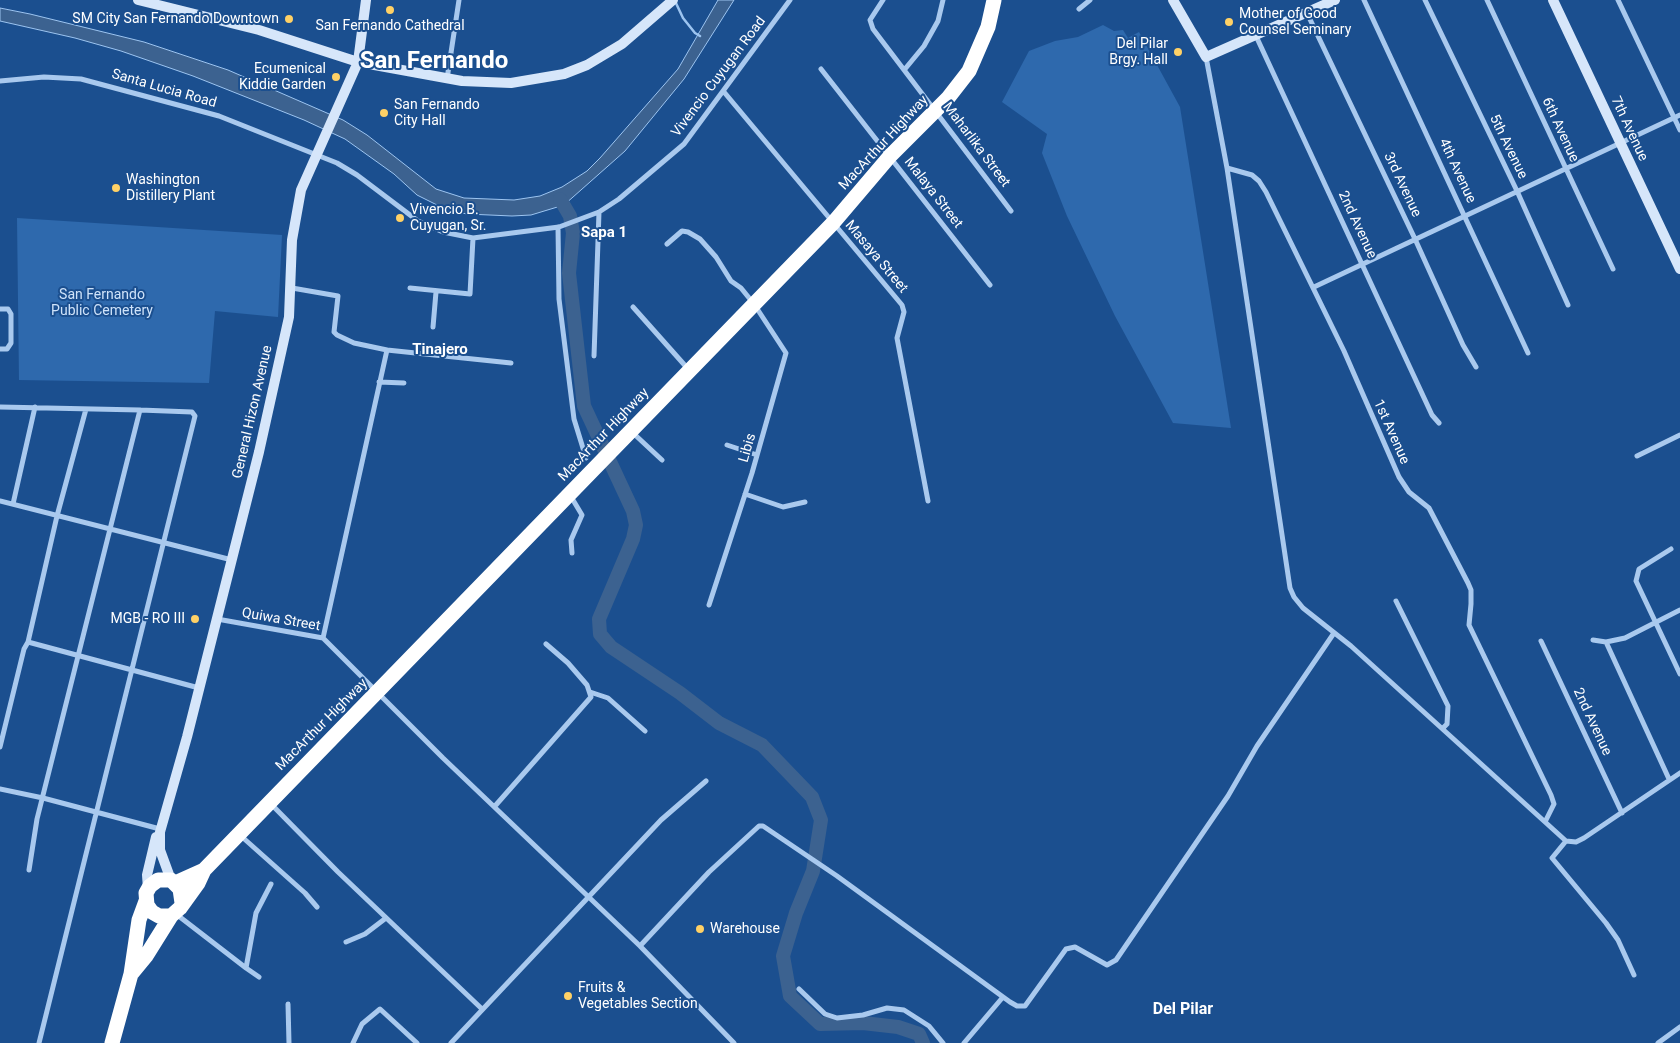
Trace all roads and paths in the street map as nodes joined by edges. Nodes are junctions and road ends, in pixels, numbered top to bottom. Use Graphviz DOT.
graph roads {
  1 [pos="138,0"];
  2 [pos="366,0"];
  3 [pos="459,0"];
  4 [pos="790,0"];
  5 [pos="883,0"];
  6 [pos="943,0"];
  7 [pos="994,0"];
  8 [pos="1090,0"];
  9 [pos="1174,0"];
  10 [pos="1335,0"];
  11 [pos="1364,0"];
  12 [pos="1425,0"];
  13 [pos="1487,0"];
  14 [pos="1553,0"];
  15 [pos="1618,0"];
  16 [pos="671,2"];
  17 [pos="1079,9"];
  18 [pos="1307,13"];
  19 [pos="1256,36"];
  20 [pos="1206,57"];
  21 [pos="358,62"];
  22 [pos="821,69"];
  23 [pos="905,70"];
  24 [pos="447,79"];
  25 [pos="0,81"];
  26 [pos="724,92"];
  27 [pos="936,111"];
  28 [pos="1677,117"];
  29 [pos="1680,130"];
  30 [pos="1621,143"];
  31 [pos="316,154"];
  32 [pos="890,156"];
  33 [pos="1227,168"];
  34 [pos="1566,168"];
  35 [pos="1517,191"];
  36 [pos="1011,211"];
  37 [pos="599,212"];
  38 [pos="1466,216"];
  39 [pos="833,223"];
  40 [pos="558,227"];
  41 [pos="473,238"];
  42 [pos="1415,239"];
  43 [pos="667,244"];
  44 [pos="1364,264"];
  45 [pos="1613,269"];
  46 [pos="1680,269"];
  47 [pos="990,285"];
  48 [pos="1314,287"];
  49 [pos="292,288"];
  50 [pos="410,288"];
  51 [pos="436,292"];
  52 [pos="754,304"];
  53 [pos="1568,305"];
  54 [pos="633,307"];
  55 [pos="0,309"];
  56 [pos="433,327"];
  57 [pos="0,349"];
  58 [pos="387,350"];
  59 [pos="1528,354"];
  60 [pos="594,356"];
  61 [pos="511,363"];
  62 [pos="1476,367"];
  63 [pos="689,371"];
  64 [pos="379,382"];
  65 [pos="404,383"];
  66 [pos="0,407"];
  67 [pos="35,408"];
  68 [pos="86,409"];
  69 [pos="140,410"];
  70 [pos="1439,423"];
  71 [pos="630,431"];
  72 [pos="1680,435"];
  73 [pos="727,445"];
  74 [pos="757,455"];
  75 [pos="1637,456"];
  76 [pos="662,460"];
  77 [pos="590,464"];
  78 [pos="570,494"];
  79 [pos="745,494"];
  80 [pos="0,501"];
  81 [pos="928,501"];
  82 [pos="805,502"];
  83 [pos="13,504"];
  84 [pos="56,516"];
  85 [pos="111,530"];
  86 [pos="164,543"];
  87 [pos="1671,549"];
  88 [pos="572,553"];
  89 [pos="232,560"];
  90 [pos="1396,601"];
  91 [pos="709,605"];
  92 [pos="1680,610"];
  93 [pos="217,620"];
  94 [pos="1655,624"];
  95 [pos="1334,633"];
  96 [pos="323,638"];
  97 [pos="1593,640"];
  98 [pos="1541,641"];
  99 [pos="28,642"];
  100 [pos="1606,642"];
  101 [pos="546,644"];
  102 [pos="78,658"];
  103 [pos="132,670"];
  104 [pos="1680,674"];
  105 [pos="199,688"];
  106 [pos="590,692"];
  107 [pos="378,694"];
  108 [pos="1443,728"];
  109 [pos="646,731"];
  110 [pos="0,747"];
  111 [pos="1680,773"];
  112 [pos="1669,780"];
  113 [pos="706,781"];
  114 [pos="0,789"];
  115 [pos="43,798"];
  116 [pos="269,802"];
  117 [pos="495,806"];
  118 [pos="98,813"];
  119 [pos="1622,813"];
  120 [pos="1546,820"];
  121 [pos="160,830"];
  122 [pos="238,833"];
  123 [pos="1566,841"];
  124 [pos="29,870"];
  125 [pos="204,870"];
  126 [pos="173,882"];
  127 [pos="271,884"];
  128 [pos="147,895"];
  129 [pos="588,898"];
  130 [pos="317,907"];
  131 [pos="176,911"];
  132 [pos="386,918"];
  133 [pos="346,942"];
  134 [pos="640,946"];
  135 [pos="246,968"];
  136 [pos="131,974"];
  137 [pos="1634,975"];
  138 [pos="260,977"];
  139 [pos="799,989"];
  140 [pos="1003,997"];
  141 [pos="288,1004"];
  142 [pos="482,1009"];
  143 [pos="1680,1027"];
  144 [pos="1663,1041"];
  145 [pos="39,1043"];
  146 [pos="112,1043"];
  147 [pos="289,1043"];
  148 [pos="353,1043"];
  149 [pos="417,1043"];
  150 [pos="451,1043"];
  151 [pos="734,1043"];
  152 [pos="943,1043"];
  153 [pos="964,1043"];
  154 [pos="1658,1043"];
  1 -- 21 [label="main road"];
  2 -- 21 [label="main road, General Hizon Avenue"];
  3 -- 24 [label="street"];
  4 -- 26 [label="street, Vivencio Cuyugan Road"];
  5 -- 23 [label="street, Maharlika Street"];
  6 -- 23 [label="street"];
  7 -- 27 [label="highway, MacArthur Highway"];
  8 -- 17 [label="street"];
  9 -- 20 [label="main road"];
  10 -- 18 [label="main road"];
  11 -- 38 [label="street, 4th Avenue"];
  12 -- 35 [label="street, 5th Avenue"];
  13 -- 34 [label="street, 6th Avenue"];
  14 -- 30 [label="main road, 7th Avenue"];
  15 -- 28 [label="street"];
  16 -- 24 [label="main road"];
  18 -- 19 [label="main road"];
  18 -- 42 [label="street, 3rd Avenue"];
  19 -- 20 [label="main road"];
  19 -- 44 [label="street, 2nd Avenue"];
  20 -- 33 [label="street"];
  21 -- 24 [label="main road"];
  21 -- 31 [label="main road, General Hizon Avenue"];
  22 -- 32 [label="street, Malaya Street"];
  23 -- 27 [label="street, Maharlika Street"];
  25 -- 31 [label="street, Santa Lucia Road"];
  26 -- 37 [label="street, Vivencio Cuyugan Road"];
  26 -- 39 [label="street, Masaya Street"];
  27 -- 32 [label="highway, MacArthur Highway"];
  27 -- 36 [label="street, Maharlika Street"];
  28 -- 29 [label="street"];
  28 -- 30 [label="street"];
  30 -- 34 [label="street"];
  30 -- 46 [label="main road, 7th Avenue"];
  31 -- 41 [label="street, Vivencio Cuyugan Road"];
  31 -- 49 [label="main road, General Hizon Avenue"];
  32 -- 39 [label="highway, MacArthur Highway"];
  32 -- 47 [label="street, Malaya Street"];
  33 -- 48 [label="street, 1st Avenue"];
  33 -- 95 [label="street"];
  34 -- 35 [label="street"];
  34 -- 45 [label="street, 6th Avenue"];
  35 -- 38 [label="street"];
  35 -- 53 [label="street, 5th Avenue"];
  37 -- 40 [label="street, Vivencio Cuyugan Road"];
  37 -- 60 [label="street"];
  38 -- 42 [label="street"];
  38 -- 59 [label="street, 4th Avenue"];
  39 -- 52 [label="highway, MacArthur Highway"];
  39 -- 81 [label="street, Masaya Street"];
  40 -- 41 [label="street, Vivencio Cuyugan Road"];
  40 -- 77 [label="street"];
  41 -- 51 [label="street"];
  42 -- 44 [label="street"];
  42 -- 62 [label="street, 3rd Avenue"];
  43 -- 52 [label="street, Libis"];
  44 -- 48 [label="street"];
  44 -- 70 [label="street, 2nd Avenue"];
  48 -- 120 [label="street, 1st Avenue"];
  49 -- 58 [label="street"];
  49 -- 89 [label="main road, General Hizon Avenue"];
  50 -- 51 [label="street"];
  51 -- 56 [label="street"];
  52 -- 63 [label="highway, MacArthur Highway"];
  52 -- 74 [label="street, Libis"];
  54 -- 63 [label="street"];
  55 -- 57 [label="street"];
  58 -- 61 [label="street"];
  58 -- 64 [label="street"];
  63 -- 71 [label="highway, MacArthur Highway"];
  64 -- 65 [label="street"];
  64 -- 96 [label="street"];
  66 -- 67 [label="street"];
  67 -- 68 [label="street"];
  67 -- 83 [label="street"];
  68 -- 69 [label="street"];
  68 -- 84 [label="street"];
  69 -- 85 [label="street"];
  69 -- 86 [label="street"];
  71 -- 76 [label="street"];
  71 -- 77 [label="highway, MacArthur Highway"];
  72 -- 75 [label="street"];
  73 -- 74 [label="street"];
  74 -- 79 [label="street, Libis"];
  77 -- 78 [label="highway, MacArthur Highway"];
  78 -- 88 [label="street"];
  78 -- 107 [label="highway, MacArthur Highway"];
  79 -- 82 [label="street"];
  79 -- 91 [label="street, Libis"];
  80 -- 83 [label="street"];
  83 -- 84 [label="street"];
  84 -- 85 [label="street"];
  84 -- 99 [label="street"];
  85 -- 86 [label="street"];
  85 -- 102 [label="street"];
  86 -- 89 [label="street"];
  86 -- 103 [label="street"];
  87 -- 94 [label="street"];
  89 -- 93 [label="main road, General Hizon Avenue"];
  90 -- 108 [label="street"];
  92 -- 94 [label="street"];
  93 -- 96 [label="street, Quiwa Street"];
  93 -- 105 [label="main road, General Hizon Avenue"];
  94 -- 100 [label="street"];
  94 -- 104 [label="street"];
  95 -- 108 [label="street"];
  95 -- 140 [label="street"];
  96 -- 107 [label="street, Quiwa Street"];
  97 -- 100 [label="street"];
  98 -- 119 [label="street, 2nd Avenue"];
  99 -- 102 [label="street"];
  99 -- 110 [label="street"];
  100 -- 112 [label="street"];
  101 -- 106 [label="street"];
  102 -- 103 [label="street"];
  102 -- 115 [label="street"];
  103 -- 105 [label="street"];
  103 -- 118 [label="street"];
  105 -- 121 [label="main road, General Hizon Avenue"];
  106 -- 109 [label="street"];
  106 -- 117 [label="street"];
  107 -- 116 [label="highway, MacArthur Highway"];
  107 -- 117 [label="street, Quiwa Street"];
  108 -- 120 [label="street"];
  111 -- 112 [label="street"];
  112 -- 119 [label="street"];
  113 -- 129 [label="street"];
  114 -- 115 [label="street"];
  115 -- 118 [label="street"];
  115 -- 124 [label="street"];
  116 -- 122 [label="highway, MacArthur Highway"];
  116 -- 132 [label="street"];
  117 -- 129 [label="street, Quiwa Street"];
  118 -- 121 [label="street"];
  118 -- 145 [label="street"];
  119 -- 123 [label="street"];
  120 -- 123 [label="street"];
  121 -- 126 [label="main road, General Hizon Avenue"];
  121 -- 128 [label="main road, General Hizon Avenue"];
  122 -- 125 [label="highway, MacArthur Highway"];
  122 -- 130 [label="street"];
  123 -- 137 [label="street"];
  125 -- 126 [label="highway, MacArthur Highway"];
  125 -- 131 [label="highway, MacArthur Highway"];
  126 -- 128 [label="highway, MacArthur Highway"];
  126 -- 131 [label="highway"];
  127 -- 135 [label="street"];
  128 -- 131 [label="highway"];
  128 -- 136 [label="highway, MacArthur Highway"];
  129 -- 134 [label="street, Quiwa Street"];
  129 -- 142 [label="street"];
  131 -- 135 [label="street"];
  131 -- 136 [label="highway, MacArthur Highway"];
  132 -- 133 [label="street"];
  132 -- 142 [label="street"];
  134 -- 140 [label="street"];
  134 -- 151 [label="street, Quiwa Street"];
  135 -- 138 [label="street"];
  136 -- 146 [label="highway, MacArthur Highway"];
  139 -- 152 [label="street"];
  140 -- 153 [label="street"];
  141 -- 147 [label="street"];
  142 -- 150 [label="street"];
  143 -- 144 [label="street"];
  144 -- 154 [label="street"];
  148 -- 149 [label="street"];
}
